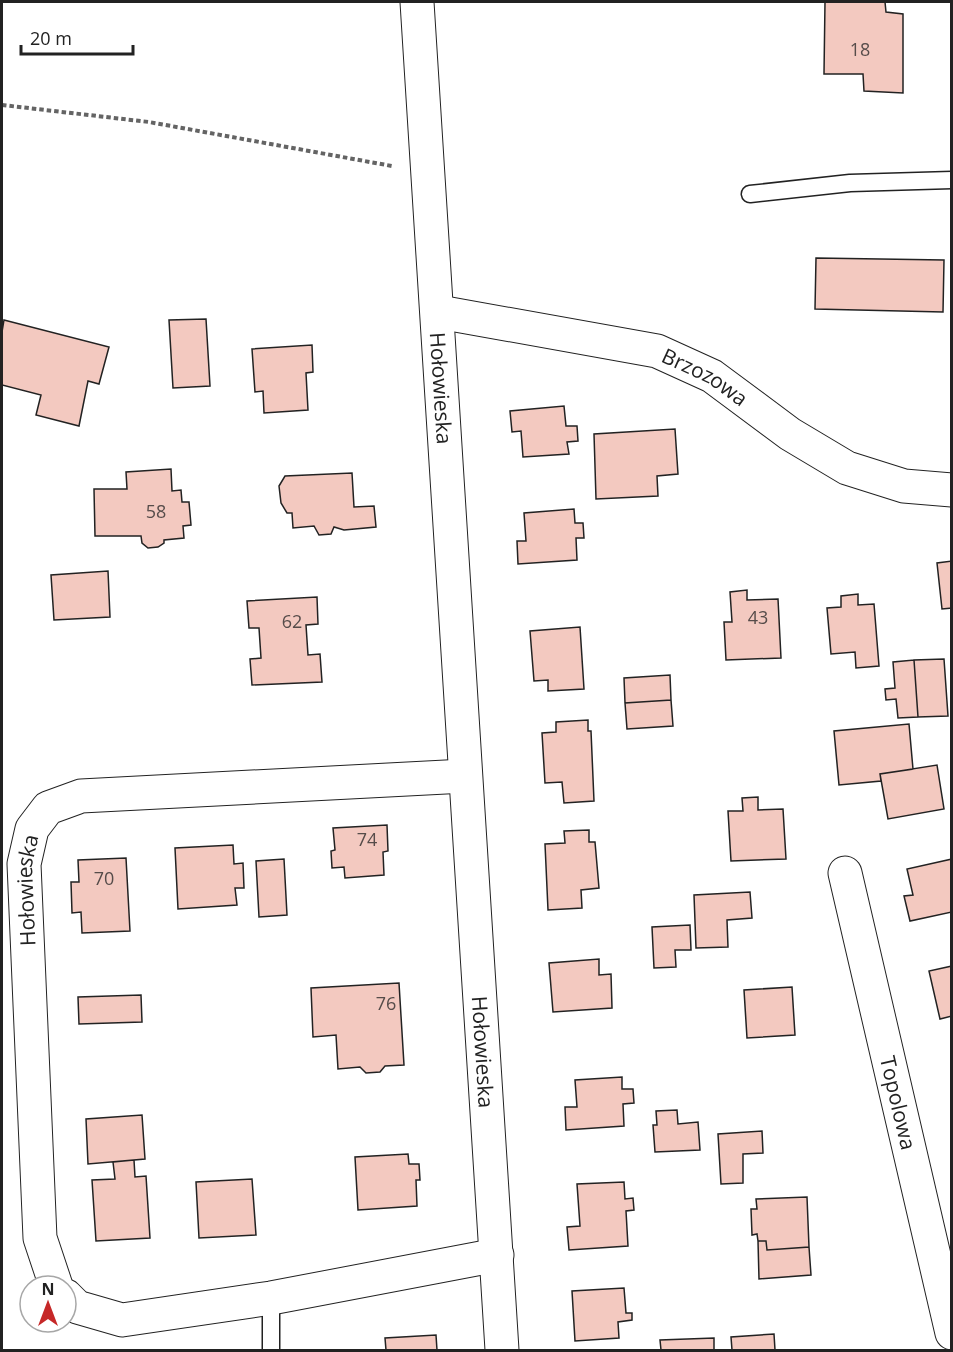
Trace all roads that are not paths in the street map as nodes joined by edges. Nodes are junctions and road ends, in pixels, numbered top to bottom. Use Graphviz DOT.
graph roads {
  1 [pos="417,2"];
  2 [pos="951,180"];
  3 [pos="750,194"];
  4 [pos="439,312"];
  5 [pos="951,490"];
  6 [pos="465,776"];
  7 [pos="845,873"];
  8 [pos="497,1255"];
  9 [pos="52,1274"];
  10 [pos="271,1298"];
  11 [pos="78,1307"];
  12 [pos="951,1333"];
  13 [pos="271,1350"];
  14 [pos="502,1350"];
  1 -- 4 [label="street, Hołowieska"];
  2 -- 3 [label="lane"];
  4 -- 5 [label="street, Brzozowa"];
  4 -- 6 [label="street, Hołowieska"];
  6 -- 8 [label="street, Hołowieska"];
  6 -- 9 [label="street, Hołowieska"];
  7 -- 12 [label="street, Topolowa"];
  8 -- 10 [label="street"];
  8 -- 14 [label="street, Hołowieska"];
  10 -- 11 [label="street"];
  10 -- 13 [label="lane"];
}
